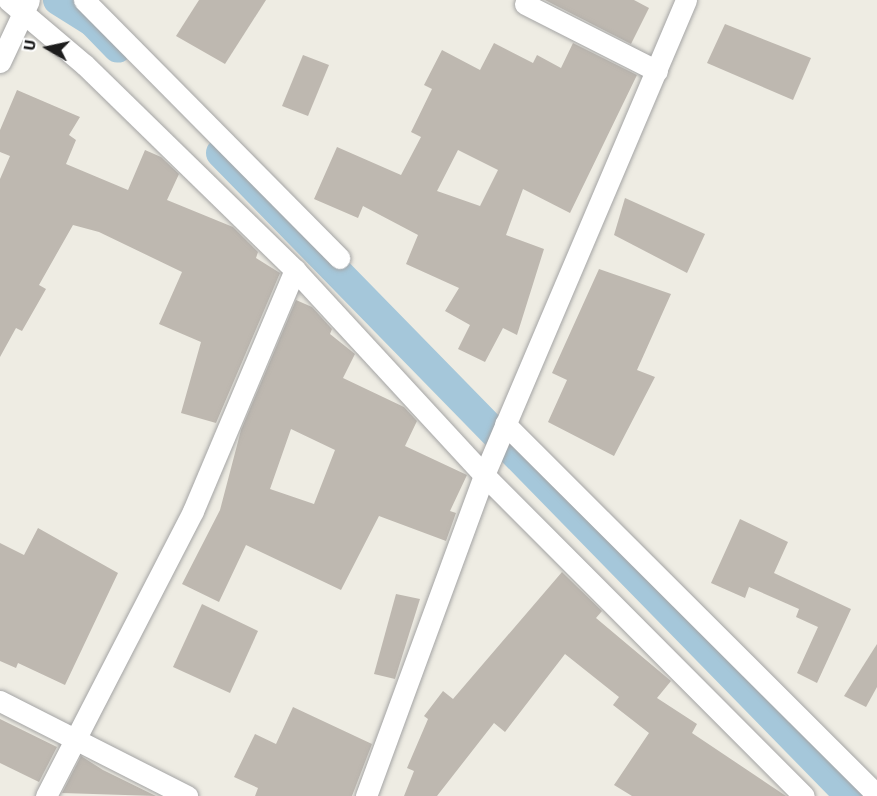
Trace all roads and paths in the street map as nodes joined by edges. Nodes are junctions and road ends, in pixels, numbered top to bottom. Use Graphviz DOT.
graph roads {
  1 [pos="84,0"];
  2 [pos="686,0"];
  3 [pos="22,3"];
  4 [pos="525,4"];
  5 [pos="0,62"];
  6 [pos="657,71"];
  7 [pos="339,258"];
  8 [pos="295,270"];
  9 [pos="504,427"];
  10 [pos="486,472"];
  11 [pos="0,701"];
  12 [pos="75,741"];
  13 [pos="870,789"];
  14 [pos="45,796"];
  15 [pos="187,796"];
  16 [pos="366,796"];
  17 [pos="804,796"];
  1 -- 7 [label="street"];
  2 -- 6 [label="street"];
  3 -- 5 [label="street"];
  3 -- 8 [label="street"];
  4 -- 6 [label="street"];
  6 -- 9 [label="street"];
  8 -- 10 [label="street"];
  8 -- 12 [label="street"];
  9 -- 10 [label="street"];
  9 -- 13 [label="street"];
  10 -- 16 [label="street"];
  10 -- 17 [label="street"];
  11 -- 12 [label="street"];
  12 -- 14 [label="street"];
  12 -- 15 [label="street"];
}
